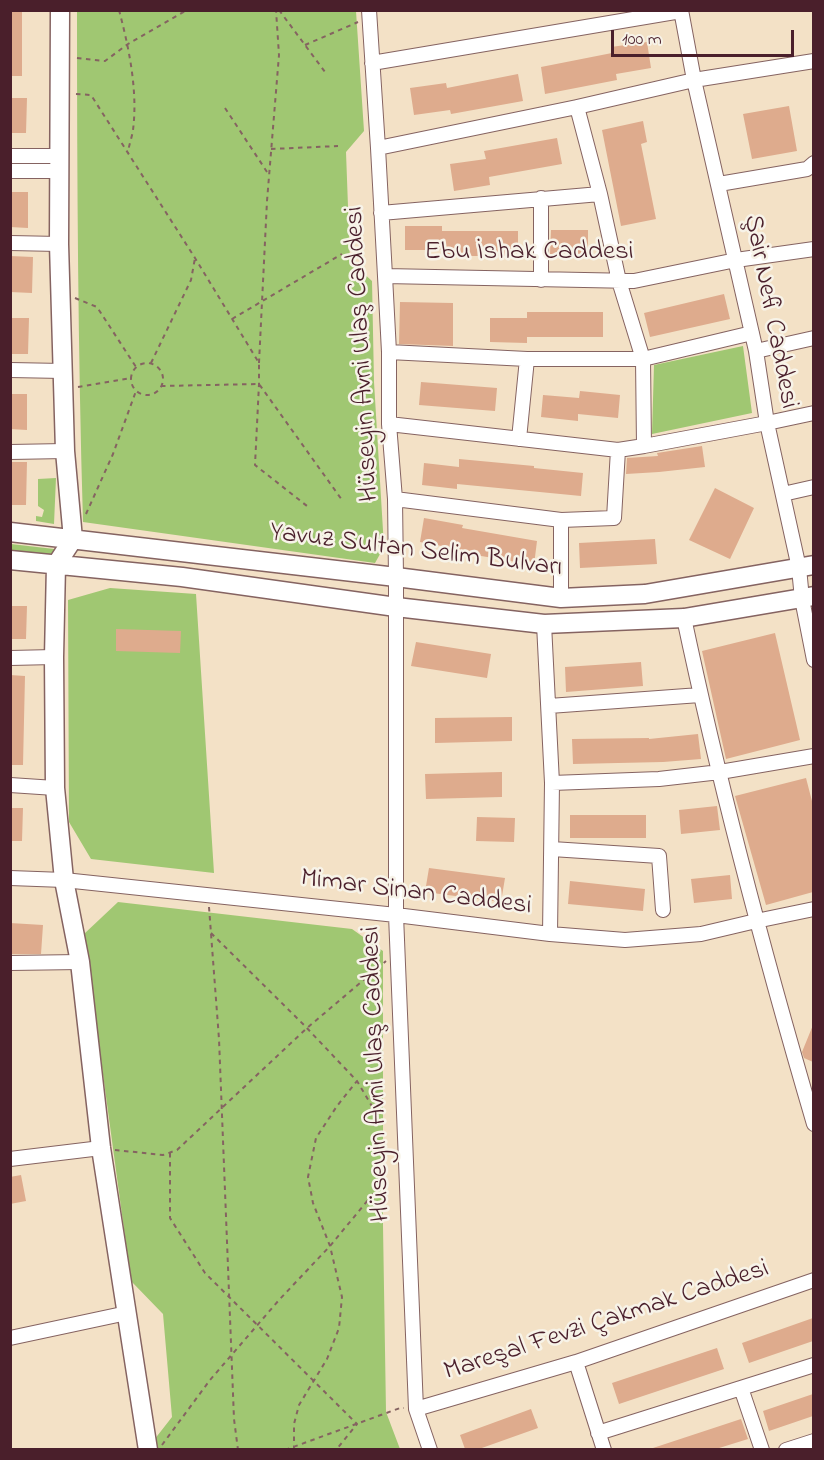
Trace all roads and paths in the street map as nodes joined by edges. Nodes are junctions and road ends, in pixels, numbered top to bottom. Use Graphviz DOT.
graph roads {
  1 [pos="60,10"];
  2 [pos="119,10"];
  3 [pos="187,10"];
  4 [pos="278,10"];
  5 [pos="681,11"];
  6 [pos="369,14"];
  7 [pos="128,44"];
  8 [pos="305,45"];
  9 [pos="76,58"];
  10 [pos="813,61"];
  11 [pos="372,63"];
  12 [pos="325,72"];
  13 [pos="694,80"];
  14 [pos="76,94"];
  15 [pos="577,107"];
  16 [pos="225,108"];
  17 [pos="338,146"];
  18 [pos="378,148"];
  19 [pos="272,149"];
  20 [pos="128,153"];
  21 [pos="10,156"];
  22 [pos="813,163"];
  23 [pos="59,164"];
  24 [pos="10,171"];
  25 [pos="270,175"];
  26 [pos="719,184"];
  27 [pos="600,194"];
  28 [pos="541,198"];
  29 [pos="381,213"];
  30 [pos="10,243"];
  31 [pos="59,244"];
  32 [pos="813,249"];
  33 [pos="342,254"];
  34 [pos="195,258"];
  35 [pos="736,260"];
  36 [pos="385,276"];
  37 [pos="541,280"];
  38 [pos="619,281"];
  39 [pos="61,292"];
  40 [pos="262,301"];
  41 [pos="232,319"];
  42 [pos="752,333"];
  43 [pos="813,338"];
  44 [pos="756,351"];
  45 [pos="389,352"];
  46 [pos="527,359"];
  47 [pos="643,359"];
  48 [pos="151,363"];
  49 [pos="259,363"];
  50 [pos="136,367"];
  51 [pos="10,370"];
  52 [pos="63,371"];
  53 [pos="131,378"];
  54 [pos="259,384"];
  55 [pos="161,386"];
  56 [pos="63,389"];
  57 [pos="136,391"];
  58 [pos="813,412"];
  59 [pos="767,423"];
  60 [pos="389,424"];
  61 [pos="519,439"];
  62 [pos="644,446"];
  63 [pos="618,450"];
  64 [pos="65,451"];
  65 [pos="10,452"];
  66 [pos="813,487"];
  67 [pos="783,494"];
  68 [pos="394,499"];
  69 [pos="342,500"];
  70 [pos="307,506"];
  71 [pos="561,519"];
  72 [pos="83,522"];
  73 [pos="10,532"];
  74 [pos="73,539"];
  75 [pos="10,560"];
  76 [pos="56,565"];
  77 [pos="806,567"];
  78 [pos="396,577"];
  79 [pos="561,598"];
  80 [pos="808,598"];
  81 [pos="396,607"];
  82 [pos="684,618"];
  83 [pos="544,624"];
  84 [pos="54,657"];
  85 [pos="10,658"];
  86 [pos="813,660"];
  87 [pos="700,695"];
  88 [pos="549,706"];
  89 [pos="813,756"];
  90 [pos="720,772"];
  91 [pos="552,783"];
  92 [pos="10,785"];
  93 [pos="55,788"];
  94 [pos="552,849"];
  95 [pos="10,878"];
  96 [pos="64,880"];
  97 [pos="209,895"];
  98 [pos="813,909"];
  99 [pos="663,910"];
  100 [pos="396,915"];
  101 [pos="756,921"];
  102 [pos="211,933"];
  103 [pos="550,934"];
  104 [pos="398,951"];
  105 [pos="80,962"];
  106 [pos="10,963"];
  107 [pos="307,1028"];
  108 [pos="357,1081"];
  109 [pos="222,1107"];
  110 [pos="379,1118"];
  111 [pos="813,1124"];
  112 [pos="101,1148"];
  113 [pos="170,1153"];
  114 [pos="10,1159"];
  115 [pos="378,1188"];
  116 [pos="330,1246"];
  117 [pos="813,1280"];
  118 [pos="229,1296"];
  119 [pos="127,1313"];
  120 [pos="258,1325"];
  121 [pos="10,1338"];
  122 [pos="232,1356"];
  123 [pos="576,1362"];
  124 [pos="813,1365"];
  125 [pos="313,1381"];
  126 [pos="741,1388"];
  127 [pos="416,1409"];
  128 [pos="357,1424"];
  129 [pos="598,1433"];
  130 [pos="813,1441"];
  131 [pos="294,1448"];
  132 [pos="148,1449"];
  133 [pos="158,1449"];
  134 [pos="238,1449"];
  135 [pos="285,1449"];
  136 [pos="336,1449"];
  137 [pos="430,1449"];
  138 [pos="604,1449"];
  139 [pos="762,1449"];
  140 [pos="786,1449"];
  1 -- 23 [label="main road"];
  2 -- 7 [label="path"];
  3 -- 7 [label="path"];
  4 -- 8 [label="path"];
  4 -- 19 [label="path"];
  5 -- 11 [label="street"];
  5 -- 13 [label="street, Şair Nefi Caddesi"];
  6 -- 8 [label="path"];
  6 -- 11 [label="street, Hüseyin Avni Ulaş Caddesi"];
  7 -- 9 [label="path"];
  7 -- 20 [label="path"];
  8 -- 12 [label="path"];
  10 -- 13 [label="street"];
  11 -- 18 [label="street, Hüseyin Avni Ulaş Caddesi"];
  13 -- 15 [label="street"];
  13 -- 26 [label="street, Şair Nefi Caddesi"];
  14 -- 20 [label="path"];
  15 -- 18 [label="street"];
  15 -- 27 [label="street"];
  16 -- 25 [label="path"];
  17 -- 19 [label="path"];
  18 -- 29 [label="street, Hüseyin Avni Ulaş Caddesi"];
  19 -- 25 [label="path"];
  20 -- 34 [label="path"];
  21 -- 23 [label="street"];
  22 -- 26 [label="street"];
  23 -- 24 [label="street"];
  23 -- 31 [label="main road"];
  25 -- 40 [label="path"];
  26 -- 35 [label="street, Şair Nefi Caddesi"];
  27 -- 28 [label="street"];
  27 -- 38 [label="street"];
  28 -- 29 [label="street"];
  28 -- 37 [label="street"];
  29 -- 36 [label="street, Hüseyin Avni Ulaş Caddesi"];
  30 -- 31 [label="street"];
  31 -- 39 [label="main road"];
  32 -- 35 [label="street, Ebu İshak Caddesi"];
  33 -- 40 [label="path"];
  34 -- 41 [label="path"];
  34 -- 48 [label="path"];
  35 -- 38 [label="street, Ebu İshak Caddesi"];
  35 -- 42 [label="street, Şair Nefi Caddesi"];
  36 -- 37 [label="street, Ebu İshak Caddesi"];
  36 -- 45 [label="street, Hüseyin Avni Ulaş Caddesi"];
  37 -- 38 [label="street, Ebu İshak Caddesi"];
  38 -- 47 [label="street"];
  39 -- 50 [label="path"];
  39 -- 52 [label="main road"];
  40 -- 41 [label="path"];
  40 -- 49 [label="path"];
  41 -- 49 [label="path"];
  42 -- 44 [label="street, Şair Nefi Caddesi"];
  42 -- 47 [label="street"];
  43 -- 44 [label="street"];
  44 -- 59 [label="street, Şair Nefi Caddesi"];
  45 -- 46 [label="street"];
  45 -- 60 [label="street, Hüseyin Avni Ulaş Caddesi"];
  46 -- 47 [label="street"];
  46 -- 61 [label="street"];
  47 -- 62 [label="street"];
  48 -- 50 [label="path"];
  48 -- 55 [label="path"];
  49 -- 54 [label="path"];
  50 -- 53 [label="path"];
  51 -- 52 [label="street"];
  52 -- 56 [label="main road"];
  53 -- 56 [label="path"];
  53 -- 57 [label="path"];
  54 -- 55 [label="path"];
  54 -- 69 [label="path"];
  54 -- 70 [label="path"];
  55 -- 57 [label="path"];
  56 -- 64 [label="main road"];
  57 -- 72 [label="path"];
  58 -- 59 [label="street"];
  59 -- 62 [label="street"];
  59 -- 67 [label="street, Şair Nefi Caddesi"];
  60 -- 61 [label="street"];
  60 -- 68 [label="street, Hüseyin Avni Ulaş Caddesi"];
  61 -- 63 [label="street"];
  62 -- 63 [label="street"];
  63 -- 71 [label="street"];
  64 -- 65 [label="street"];
  64 -- 74 [label="main road"];
  66 -- 67 [label="street"];
  67 -- 77 [label="street, Şair Nefi Caddesi"];
  68 -- 71 [label="street"];
  68 -- 78 [label="street, Hüseyin Avni Ulaş Caddesi"];
  71 -- 79 [label="street"];
  73 -- 74 [label="main road, Yavuz Sultan Selim Bulvarı"];
  74 -- 76 [label="main road"];
  74 -- 78 [label="main road, Yavuz Sultan Selim Bulvarı"];
  75 -- 76 [label="main road, Yavuz Sultan Selim Bulvarı"];
  76 -- 81 [label="main road, Yavuz Sultan Selim Bulvarı"];
  76 -- 84 [label="main road"];
  77 -- 79 [label="main road, Yavuz Sultan Selim Bulvarı"];
  77 -- 80 [label="street, Şair Nefi Caddesi"];
  78 -- 79 [label="main road, Yavuz Sultan Selim Bulvarı"];
  78 -- 81 [label="street, Hüseyin Avni Ulaş Caddesi"];
  80 -- 82 [label="main road, Yavuz Sultan Selim Bulvarı"];
  80 -- 86 [label="street, Şair Nefi Caddesi"];
  81 -- 83 [label="main road, Yavuz Sultan Selim Bulvarı"];
  81 -- 100 [label="street, Hüseyin Avni Ulaş Caddesi"];
  82 -- 83 [label="main road, Yavuz Sultan Selim Bulvarı"];
  82 -- 87 [label="street"];
  83 -- 88 [label="street"];
  84 -- 85 [label="street"];
  84 -- 93 [label="main road"];
  87 -- 88 [label="street"];
  87 -- 90 [label="street"];
  88 -- 91 [label="street"];
  89 -- 90 [label="street"];
  90 -- 91 [label="street"];
  90 -- 101 [label="street"];
  91 -- 94 [label="street"];
  92 -- 93 [label="street"];
  93 -- 96 [label="main road"];
  94 -- 99 [label="street"];
  94 -- 103 [label="street"];
  95 -- 96 [label="street, Mimar Sinan Caddesi"];
  96 -- 97 [label="street, Mimar Sinan Caddesi"];
  96 -- 105 [label="main road"];
  97 -- 100 [label="street, Mimar Sinan Caddesi"];
  97 -- 102 [label="path"];
  98 -- 101 [label="street, Mimar Sinan Caddesi"];
  100 -- 103 [label="street, Mimar Sinan Caddesi"];
  100 -- 104 [label="street, Hüseyin Avni Ulaş Caddesi"];
  101 -- 103 [label="street, Mimar Sinan Caddesi"];
  101 -- 111 [label="street"];
  102 -- 107 [label="path"];
  102 -- 109 [label="path"];
  104 -- 107 [label="path"];
  104 -- 127 [label="street, Hüseyin Avni Ulaş Caddesi"];
  105 -- 106 [label="street"];
  105 -- 112 [label="main road"];
  107 -- 108 [label="path"];
  107 -- 109 [label="path"];
  108 -- 110 [label="path"];
  108 -- 116 [label="path"];
  109 -- 113 [label="path"];
  109 -- 118 [label="path"];
  112 -- 113 [label="path"];
  112 -- 114 [label="street"];
  112 -- 119 [label="main road"];
  113 -- 118 [label="path"];
  115 -- 116 [label="path"];
  116 -- 120 [label="path"];
  116 -- 125 [label="path"];
  117 -- 123 [label="street, Mareşal Fevzi Çakmak Caddesi"];
  118 -- 120 [label="path"];
  118 -- 122 [label="path"];
  119 -- 121 [label="street"];
  119 -- 132 [label="main road"];
  120 -- 122 [label="path"];
  120 -- 125 [label="path"];
  122 -- 133 [label="path"];
  122 -- 134 [label="path"];
  123 -- 127 [label="street, Mareşal Fevzi Çakmak Caddesi"];
  123 -- 129 [label="street"];
  124 -- 126 [label="street"];
  125 -- 128 [label="path"];
  125 -- 131 [label="path"];
  126 -- 129 [label="street"];
  126 -- 139 [label="street"];
  127 -- 128 [label="path"];
  127 -- 137 [label="street, Hüseyin Avni Ulaş Caddesi"];
  128 -- 131 [label="path"];
  128 -- 136 [label="path"];
  129 -- 138 [label="street"];
  130 -- 140 [label="street"];
  131 -- 135 [label="path"];
}
